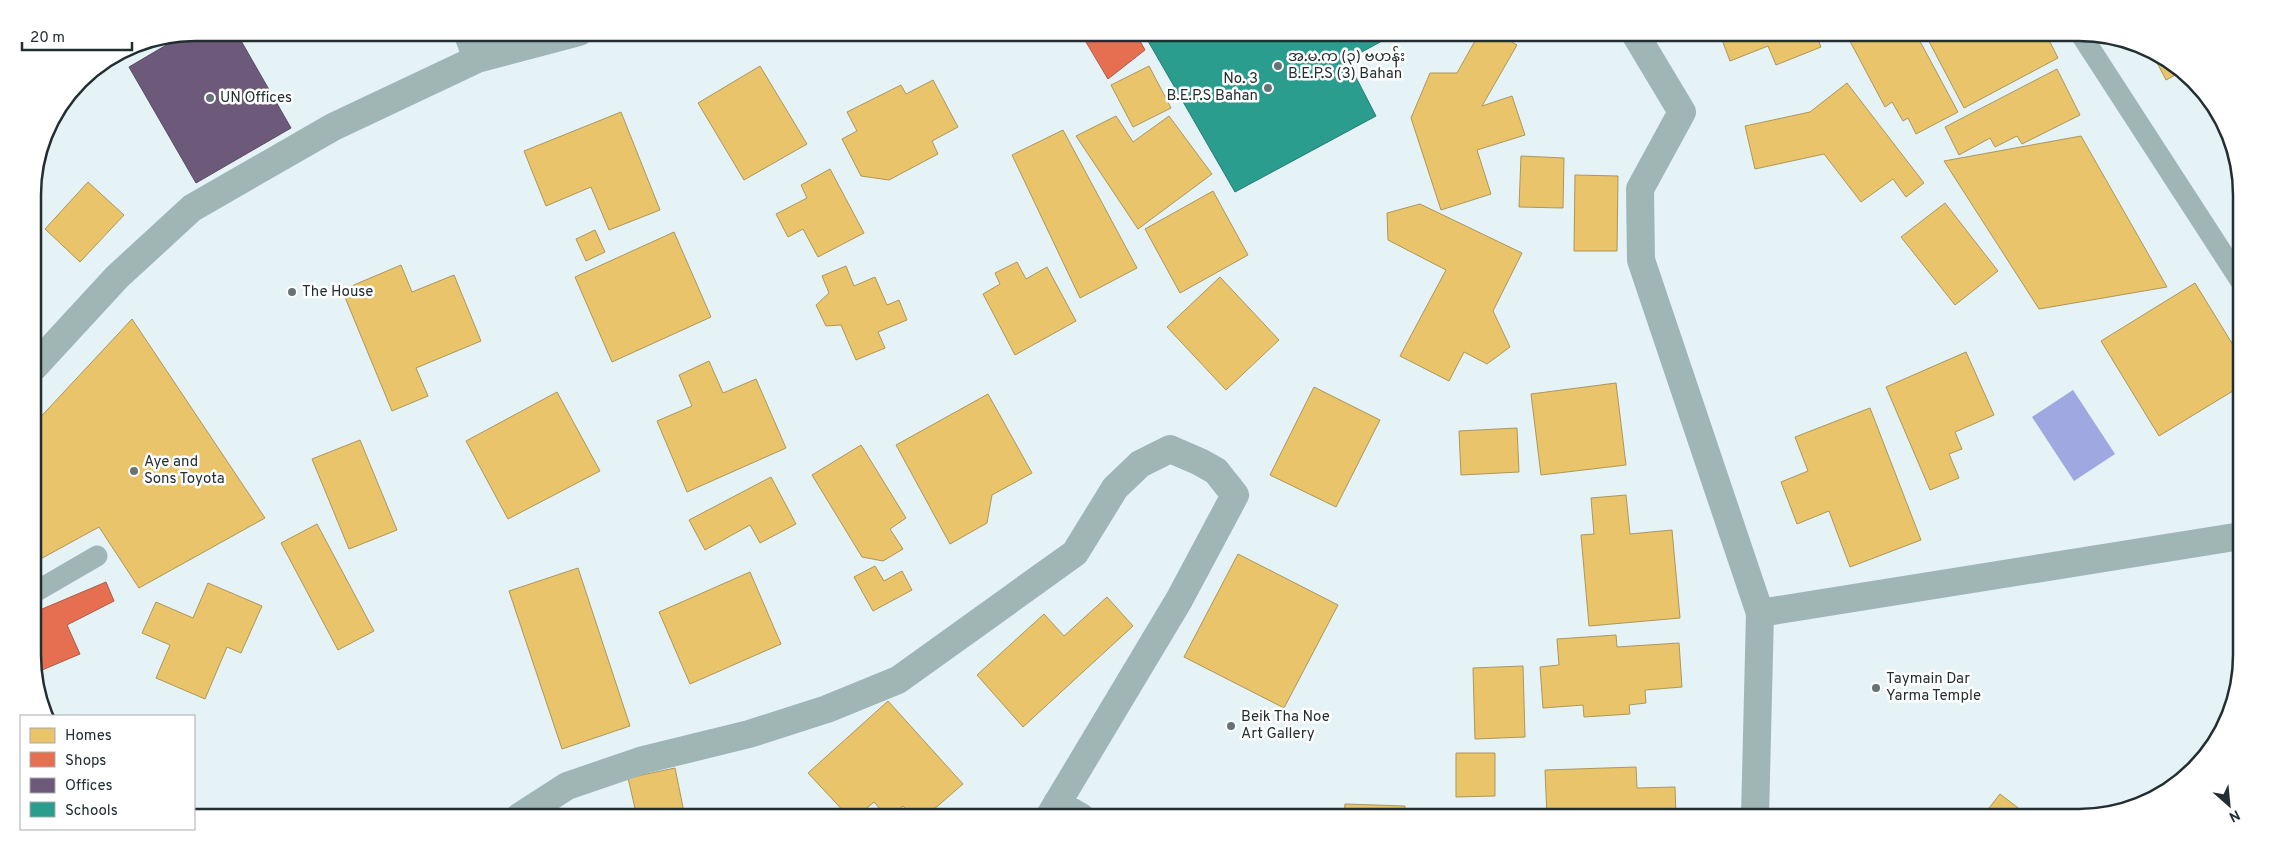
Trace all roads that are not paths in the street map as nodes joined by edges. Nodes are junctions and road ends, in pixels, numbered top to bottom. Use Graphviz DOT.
graph roads {
  1 [pos="1640,41"];
  2 [pos="471,42"];
  3 [pos="542,42"];
  4 [pos="2086,42"];
  5 [pos="477,59"];
  6 [pos="2233,269"];
  7 [pos="42,359"];
  8 [pos="2233,537"];
  9 [pos="97,556"];
  10 [pos="41,588"];
  11 [pos="1760,613"];
  12 [pos="1755,808"];
  13 [pos="533,809"];
  14 [pos="1054,809"];
  1 -- 11 [label="street"];
  2 -- 5 [label="street"];
  3 -- 5 [label="street"];
  4 -- 6 [label="lane"];
  5 -- 7 [label="street"];
  8 -- 11 [label="street"];
  9 -- 10 [label="lane"];
  11 -- 12 [label="street"];
  13 -- 14 [label="street"];
}
